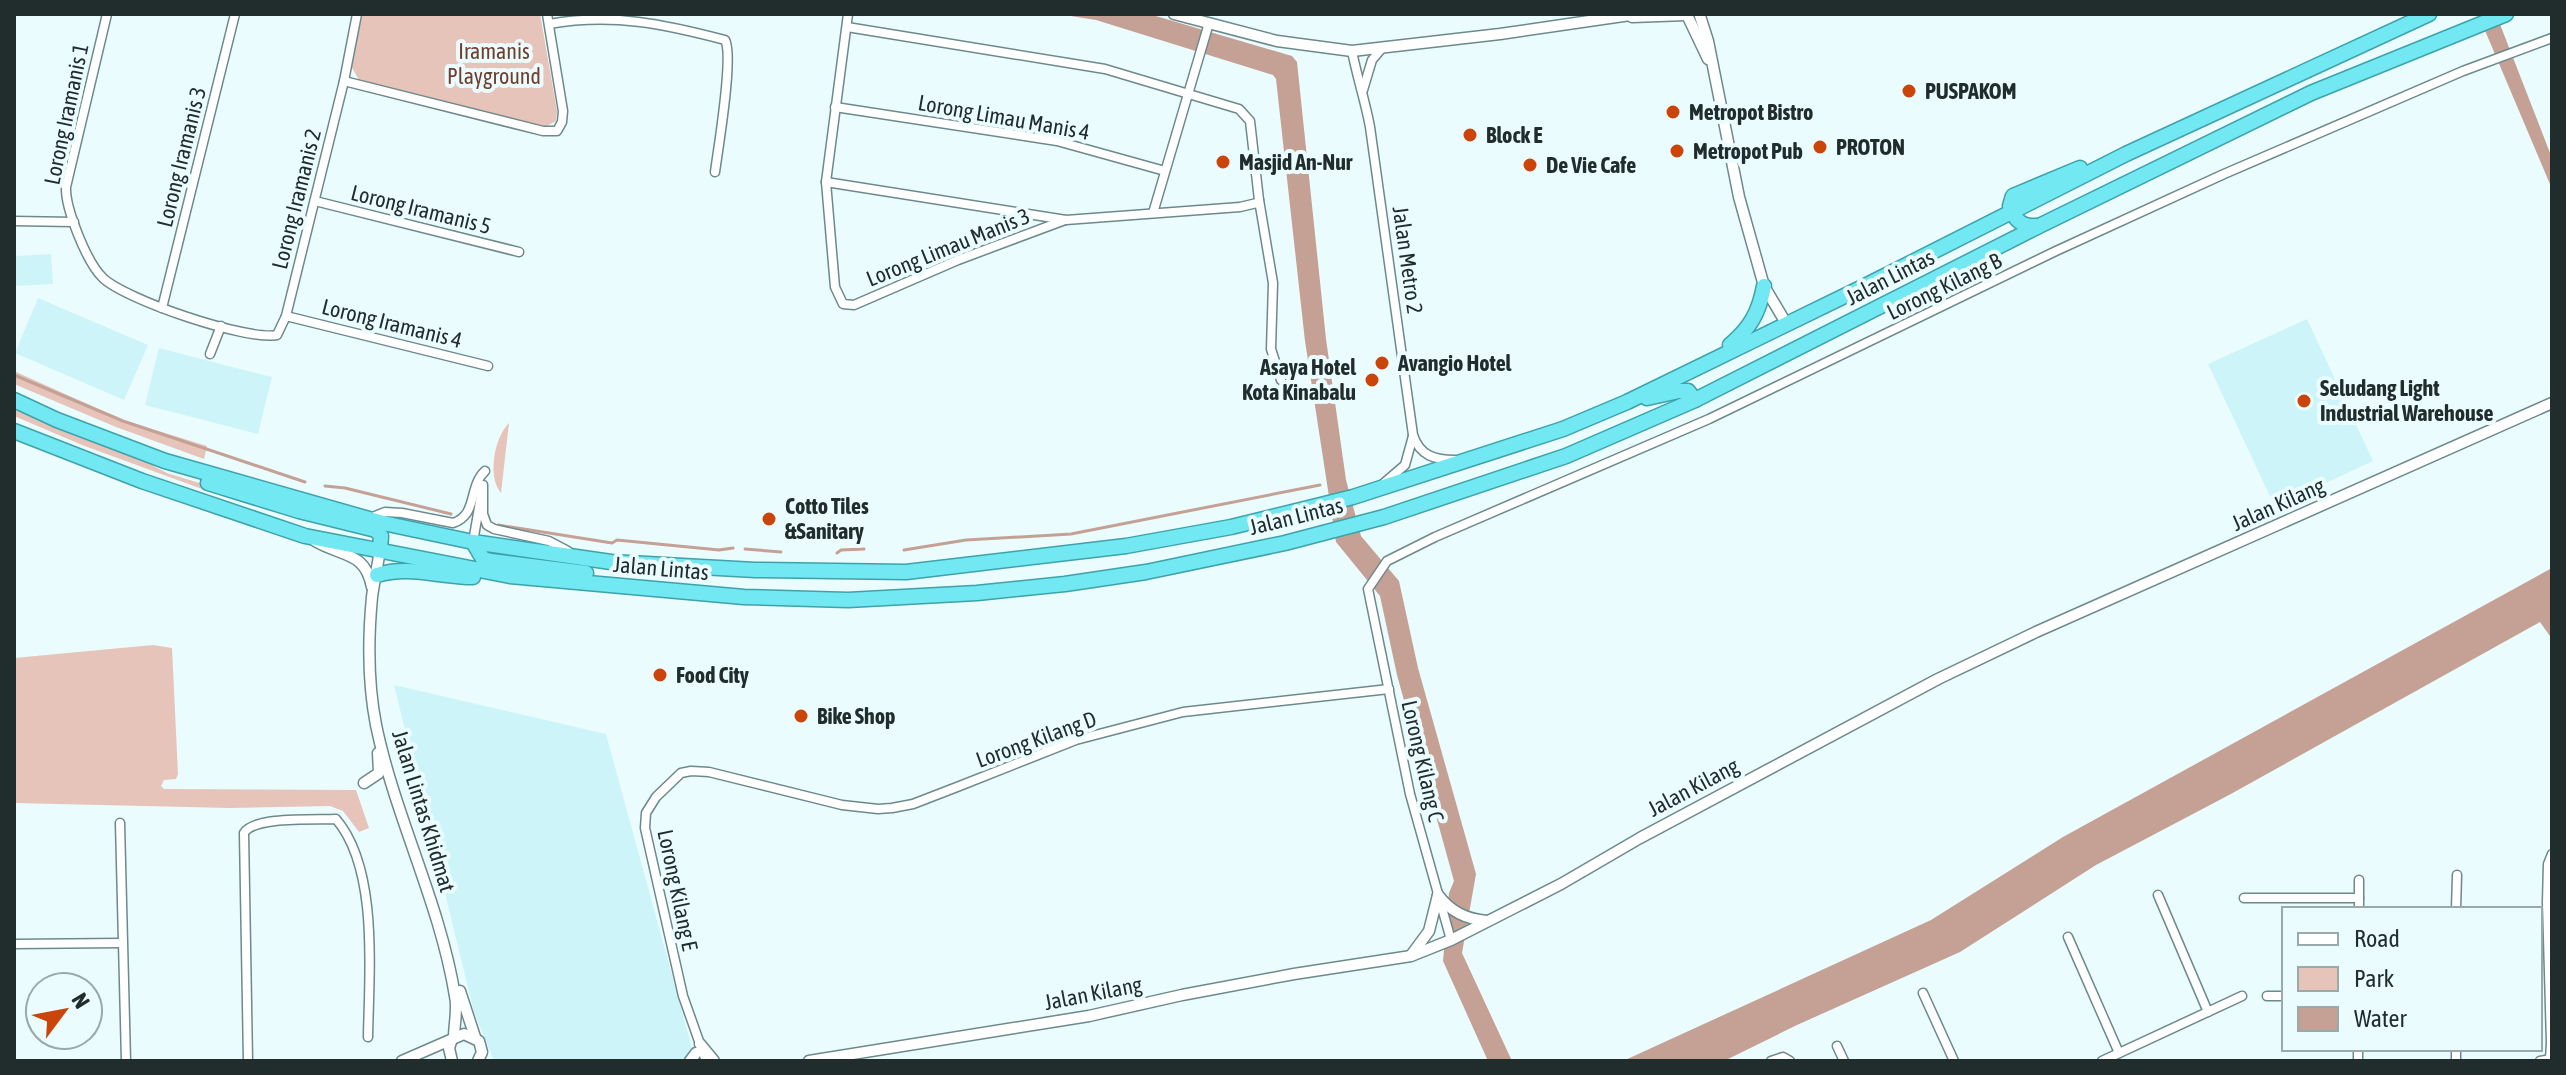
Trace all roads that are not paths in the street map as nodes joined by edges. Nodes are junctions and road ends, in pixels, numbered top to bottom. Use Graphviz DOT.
graph roads {
  1 [pos="107,14"];
  2 [pos="235,14"];
  3 [pos="357,14"];
  4 [pos="547,14"];
  5 [pos="848,14"];
  6 [pos="1174,14"];
  7 [pos="1637,14"];
  8 [pos="2407,14"];
  9 [pos="2431,14"];
  10 [pos="2506,14"];
  11 [pos="1687,15"];
  12 [pos="1701,15"];
  13 [pos="1623,17"];
  14 [pos="549,24"];
  15 [pos="1208,26"];
  16 [pos="847,27"];
  17 [pos="2552,38"];
  18 [pos="1383,47"];
  19 [pos="2416,49"];
  20 [pos="1352,51"];
  21 [pos="2345,52"];
  22 [pos="1714,71"];
  23 [pos="344,81"];
  24 [pos="1363,90"];
  25 [pos="1188,94"];
  26 [pos="835,107"];
  27 [pos="1165,171"];
  28 [pos="715,172"];
  29 [pos="826,182"];
  30 [pos="1259,200"];
  31 [pos="315,201"];
  32 [pos="2012,212"];
  33 [pos="1153,213"];
  34 [pos="1066,220"];
  35 [pos="14,221"];
  36 [pos="74,222"];
  37 [pos="2039,226"];
  38 [pos="519,252"];
  39 [pos="1764,286"];
  40 [pos="162,308"];
  41 [pos="286,316"];
  42 [pos="1786,323"];
  43 [pos="221,326"];
  44 [pos="1820,337"];
  45 [pos="210,354"];
  46 [pos="1718,356"];
  47 [pos="488,366"];
  48 [pos="1281,380"];
  49 [pos="14,400"];
  50 [pos="1695,400"];
  51 [pos="1627,402"];
  52 [pos="2552,403"];
  53 [pos="14,431"];
  54 [pos="1413,435"];
  55 [pos="165,461"];
  56 [pos="1468,461"];
  57 [pos="485,471"];
  58 [pos="1353,497"];
  59 [pos="370,519"];
  60 [pos="305,536"];
  61 [pos="473,542"];
  62 [pos="380,549"];
  63 [pos="577,556"];
  64 [pos="493,574"];
  65 [pos="377,575"];
  66 [pos="1368,589"];
  67 [pos="373,593"];
  68 [pos="708,594"];
  69 [pos="1389,689"];
  70 [pos="376,724"];
  71 [pos="700,771"];
  72 [pos="364,783"];
  73 [pos="120,823"];
  74 [pos="2552,854"];
  75 [pos="2457,875"];
  76 [pos="2359,880"];
  77 [pos="1438,895"];
  78 [pos="2158,895"];
  79 [pos="2244,898"];
  80 [pos="2359,898"];
  81 [pos="2359,907"];
  82 [pos="2456,907"];
  83 [pos="1489,921"];
  84 [pos="2068,937"];
  85 [pos="1451,940"];
  86 [pos="122,943"];
  87 [pos="14,944"];
  88 [pos="1411,956"];
  89 [pos="452,975"];
  90 [pos="1923,993"];
  91 [pos="2242,996"];
  92 [pos="2267,996"];
  93 [pos="2282,996"];
  94 [pos="2208,1012"];
  95 [pos="368,1037"];
  96 [pos="475,1037"];
  97 [pos="453,1040"];
  98 [pos="1837,1046"];
  99 [pos="2119,1053"];
  100 [pos="696,1055"];
  101 [pos="482,1058"];
  102 [pos="2547,1060"];
  103 [pos="126,1061"];
  104 [pos="248,1061"];
  105 [pos="402,1061"];
  106 [pos="452,1061"];
  107 [pos="706,1061"];
  108 [pos="714,1061"];
  109 [pos="809,1061"];
  110 [pos="1771,1061"];
  111 [pos="1790,1061"];
  112 [pos="1844,1061"];
  113 [pos="1954,1061"];
  114 [pos="2102,1061"];
  1 -- 36 [label="street, Lorong Iramanis 1"];
  2 -- 40 [label="street, Lorong Iramanis 3"];
  3 -- 23 [label="street, Lorong Iramanis 2"];
  4 -- 14 [label="street"];
  5 -- 16 [label="street"];
  6 -- 15 [label="street"];
  7 -- 13 [label="street"];
  8 -- 21 [label="highway"];
  9 -- 19 [label="highway"];
  9 -- 21 [label="highway"];
  10 -- 19 [label="highway, Jalan Lintas"];
  11 -- 12 [label="street"];
  11 -- 13 [label="street"];
  11 -- 22 [label="street"];
  12 -- 22 [label="street"];
  13 -- 18 [label="street"];
  14 -- 23 [label="street"];
  14 -- 28 [label="street"];
  15 -- 20 [label="street"];
  15 -- 25 [label="street"];
  16 -- 25 [label="street"];
  16 -- 26 [label="street"];
  17 -- 66 [label="street, Lorong Kilang B"];
  18 -- 20 [label="street"];
  18 -- 24 [label="street"];
  19 -- 37 [label="highway, Jalan Lintas"];
  20 -- 24 [label="street, Jalan Metro 2"];
  21 -- 32 [label="highway"];
  22 -- 39 [label="street"];
  23 -- 31 [label="street, Lorong Iramanis 2"];
  24 -- 54 [label="street, Jalan Metro 2"];
  25 -- 27 [label="street"];
  25 -- 30 [label="street"];
  26 -- 27 [label="street, Lorong Limau Manis 4"];
  26 -- 29 [label="street"];
  27 -- 33 [label="street"];
  29 -- 34 [label="street"];
  29 -- 34 [label="street, Lorong Limau Manis 3"];
  30 -- 33 [label="street"];
  30 -- 48 [label="street"];
  31 -- 38 [label="street, Lorong Iramanis 5"];
  31 -- 41 [label="street, Lorong Iramanis 2"];
  32 -- 37 [label="highway"];
  32 -- 42 [label="highway, Jalan Lintas"];
  33 -- 34 [label="street"];
  35 -- 36 [label="street"];
  36 -- 40 [label="street, Lorong Iramanis 1"];
  37 -- 44 [label="highway, Jalan Lintas"];
  39 -- 42 [label="street"];
  39 -- 46 [label="highway"];
  40 -- 43 [label="street, Lorong Iramanis 1"];
  41 -- 43 [label="street"];
  41 -- 47 [label="street, Lorong Iramanis 4"];
  42 -- 44 [label="highway"];
  42 -- 46 [label="highway, Jalan Lintas"];
  43 -- 45 [label="street"];
  44 -- 50 [label="highway, Jalan Lintas"];
  46 -- 51 [label="highway, Jalan Lintas"];
  49 -- 55 [label="highway, Jalan Lintas"];
  50 -- 51 [label="highway"];
  50 -- 68 [label="highway, Jalan Lintas"];
  51 -- 56 [label="highway, Jalan Lintas"];
  52 -- 83 [label="street, Jalan Kilang"];
  53 -- 60 [label="highway, Jalan Lintas"];
  54 -- 56 [label="street"];
  54 -- 58 [label="street, Jalan Metro 2"];
  55 -- 59 [label="highway, Jalan Lintas"];
  55 -- 62 [label="highway"];
  56 -- 58 [label="highway, Jalan Lintas"];
  57 -- 59 [label="street"];
  58 -- 63 [label="highway, Jalan Lintas"];
  59 -- 61 [label="highway, Jalan Lintas"];
  60 -- 62 [label="highway, Jalan Lintas"];
  60 -- 67 [label="street"];
  61 -- 63 [label="highway, Jalan Lintas"];
  61 -- 63 [label="street"];
  61 -- 68 [label="highway"];
  62 -- 64 [label="highway, Jalan Lintas"];
  62 -- 65 [label="street, Jalan Lintas Khidmat"];
  64 -- 65 [label="highway"];
  64 -- 68 [label="highway, Jalan Lintas"];
  65 -- 67 [label="street, Jalan Lintas Khidmat"];
  66 -- 69 [label="street, Lorong Kilang C"];
  67 -- 70 [label="street, Jalan Lintas Khidmat"];
  69 -- 71 [label="street, Lorong Kilang D"];
  69 -- 77 [label="street, Lorong Kilang C"];
  70 -- 72 [label="street"];
  70 -- 89 [label="street, Jalan Lintas Khidmat"];
  71 -- 100 [label="street, Lorong Kilang E"];
  73 -- 86 [label="street"];
  74 -- 102 [label="street"];
  75 -- 82 [label="street"];
  76 -- 80 [label="street"];
  77 -- 83 [label="street"];
  77 -- 85 [label="street, Lorong Kilang C"];
  77 -- 88 [label="street"];
  78 -- 94 [label="street"];
  79 -- 80 [label="street"];
  80 -- 81 [label="street"];
  83 -- 85 [label="street, Jalan Kilang"];
  84 -- 99 [label="street"];
  85 -- 88 [label="street, Jalan Kilang"];
  86 -- 87 [label="street"];
  86 -- 103 [label="street"];
  88 -- 109 [label="street, Jalan Kilang"];
  89 -- 96 [label="street"];
  89 -- 97 [label="street, Jalan Lintas Khidmat"];
  90 -- 113 [label="street"];
  91 -- 94 [label="street"];
  92 -- 93 [label="street"];
  94 -- 99 [label="street"];
  95 -- 104 [label="street"];
  96 -- 97 [label="street"];
  96 -- 101 [label="street"];
  97 -- 105 [label="street"];
  97 -- 106 [label="street, Jalan Lintas Khidmat"];
  98 -- 112 [label="street"];
  99 -- 114 [label="street"];
  100 -- 107 [label="street, Lorong Kilang E"];
  100 -- 108 [label="street"];
  110 -- 111 [label="street"];
}
